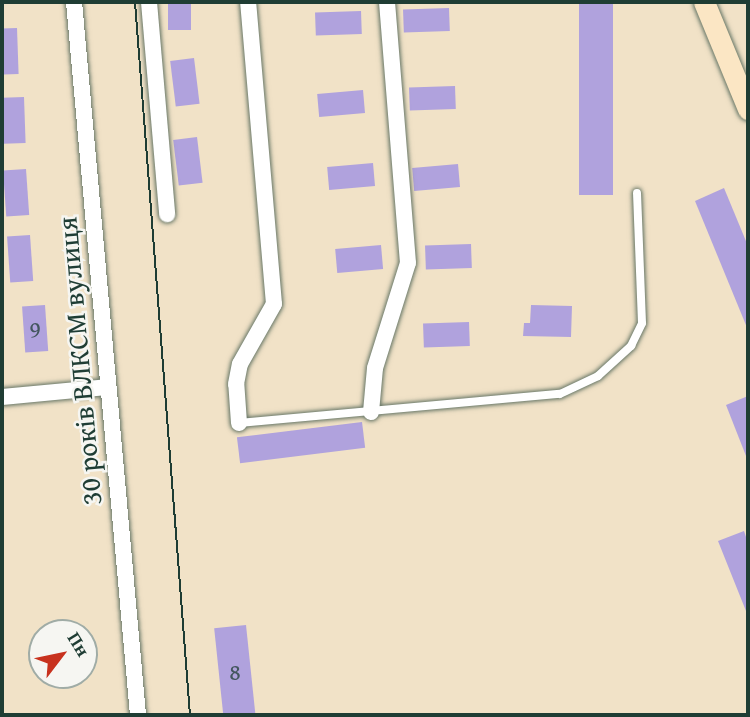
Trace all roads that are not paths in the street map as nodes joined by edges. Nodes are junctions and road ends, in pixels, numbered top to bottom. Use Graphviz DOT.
graph roads {
  1 [pos="74,2"];
  2 [pos="149,2"];
  3 [pos="248,2"];
  4 [pos="387,2"];
  5 [pos="704,2"];
  6 [pos="748,109"];
  7 [pos="637,193"];
  8 [pos="167,214"];
  9 [pos="107,387"];
  10 [pos="2,397"];
  11 [pos="371,412"];
  12 [pos="239,423"];
  13 [pos="138,715"];
  1 -- 9 [label="street, 30 років ВЛКСМ вулиця"];
  2 -- 8 [label="street"];
  3 -- 12 [label="street"];
  4 -- 11 [label="street"];
  5 -- 6 [label="main road"];
  7 -- 11 [label="lane"];
  9 -- 10 [label="street"];
  9 -- 13 [label="street, 30 років ВЛКСМ вулиця"];
  11 -- 12 [label="lane"];
}
